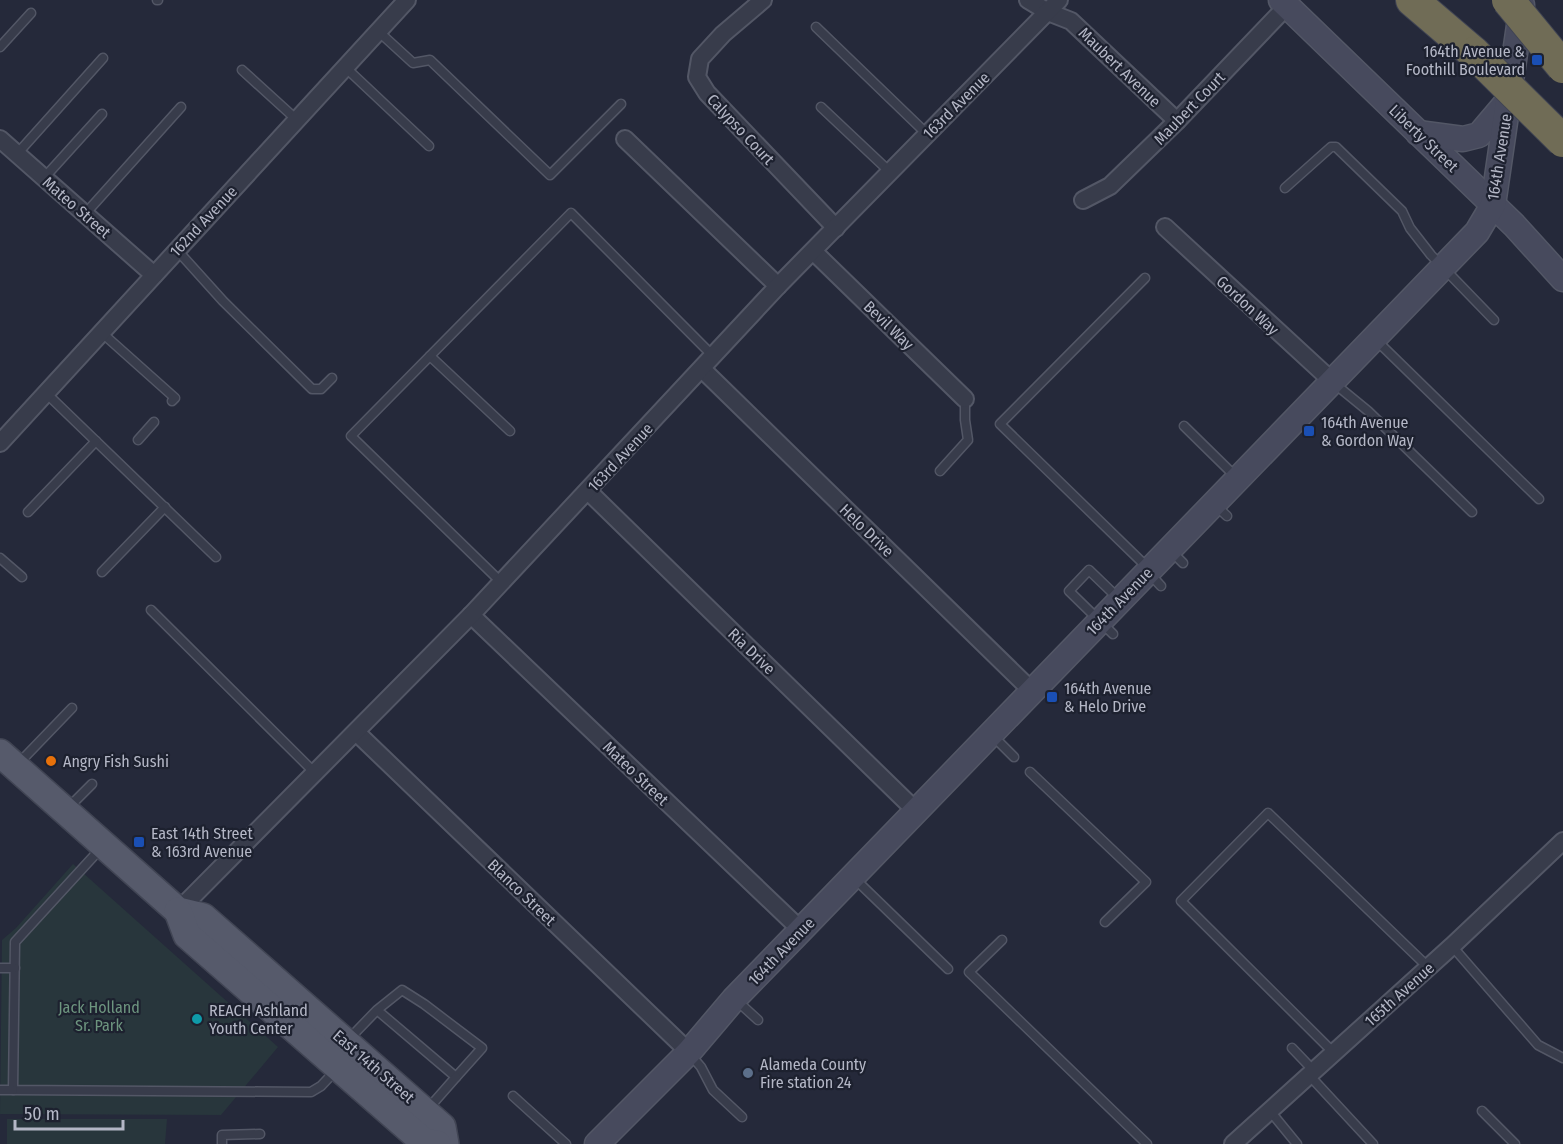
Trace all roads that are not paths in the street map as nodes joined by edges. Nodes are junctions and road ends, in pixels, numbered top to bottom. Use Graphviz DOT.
graph roads {
  1 [pos="763,0"];
  2 [pos="1028,0"];
  3 [pos="1413,0"];
  4 [pos="1508,0"];
  5 [pos="1523,0"];
  6 [pos="401,2"];
  7 [pos="1284,3"];
  8 [pos="1053,6"];
  9 [pos="31,13"];
  10 [pos="816,27"];
  11 [pos="378,31"];
  12 [pos="0,47"];
  13 [pos="103,58"];
  14 [pos="345,67"];
  15 [pos="1563,67"];
  16 [pos="242,70"];
  17 [pos="1507,102"];
  18 [pos="621,104"];
  19 [pos="181,107"];
  20 [pos="821,107"];
  21 [pos="102,114"];
  22 [pos="297,120"];
  23 [pos="1177,121"];
  24 [pos="1418,133"];
  25 [pos="927,134"];
  26 [pos="0,139"];
  27 [pos="625,140"];
  28 [pos="1563,141"];
  29 [pos="429,146"];
  30 [pos="17,154"];
  31 [pos="890,172"];
  32 [pos="44,178"];
  33 [pos="1285,188"];
  34 [pos="1083,200"];
  35 [pos="1493,205"];
  36 [pos="85,214"];
  37 [pos="1165,227"];
  38 [pos="836,228"];
  39 [pos="177,250"];
  40 [pos="813,251"];
  41 [pos="1443,267"];
  42 [pos="154,275"];
  43 [pos="1144,278"];
  44 [pos="1563,279"];
  45 [pos="778,286"];
  46 [pos="1494,320"];
  47 [pos="101,332"];
  48 [pos="1374,338"];
  49 [pos="430,356"];
  50 [pos="707,362"];
  51 [pos="332,378"];
  52 [pos="1332,381"];
  53 [pos="46,393"];
  54 [pos="965,399"];
  55 [pos="172,401"];
  56 [pos="154,422"];
  57 [pos="1184,426"];
  58 [pos="510,431"];
  59 [pos="138,440"];
  60 [pos="96,441"];
  61 [pos="0,443"];
  62 [pos="940,471"];
  63 [pos="1238,479"];
  64 [pos="588,491"];
  65 [pos="1539,499"];
  66 [pos="165,507"];
  67 [pos="28,512"];
  68 [pos="1472,512"];
  69 [pos="216,557"];
  70 [pos="0,558"];
  71 [pos="102,572"];
  72 [pos="1153,576"];
  73 [pos="22,577"];
  74 [pos="502,583"];
  75 [pos="1124,601"];
  76 [pos="152,610"];
  77 [pos="471,615"];
  78 [pos="1106,628"];
  79 [pos="1032,692"];
  80 [pos="72,708"];
  81 [pos="356,732"];
  82 [pos="991,734"];
  83 [pos="1014,757"];
  84 [pos="8,759"];
  85 [pos="1030,772"];
  86 [pos="315,773"];
  87 [pos="92,783"];
  88 [pos="65,810"];
  89 [pos="916,812"];
  90 [pos="1563,841"];
  91 [pos="104,845"];
  92 [pos="853,876"];
  93 [pos="178,911"];
  94 [pos="1105,922"];
  95 [pos="801,930"];
  96 [pos="1002,940"];
  97 [pos="1452,946"];
  98 [pos="1428,967"];
  99 [pos="0,968"];
  100 [pos="15,968"];
  101 [pos="948,969"];
  102 [pos="734,999"];
  103 [pos="377,1010"];
  104 [pos="758,1020"];
  105 [pos="1292,1048"];
  106 [pos="689,1052"];
  107 [pos="1334,1053"];
  108 [pos="342,1054"];
  109 [pos="1563,1058"];
  110 [pos="1312,1073"];
  111 [pos="456,1077"];
  112 [pos="0,1090"];
  113 [pos="14,1090"];
  114 [pos="513,1096"];
  115 [pos="1270,1111"];
  116 [pos="426,1112"];
  117 [pos="1482,1112"];
  118 [pos="742,1117"];
  119 [pos="260,1134"];
  120 [pos="222,1144"];
  121 [pos="437,1144"];
  122 [pos="445,1144"];
  123 [pos="566,1144"];
  124 [pos="597,1144"];
  125 [pos="1147,1144"];
  126 [pos="1233,1144"];
  127 [pos="1297,1144"];
  128 [pos="1373,1144"];
  129 [pos="1515,1144"];
  1 -- 38 [label="street, Calypso Court"];
  2 -- 8 [label="street, Maubert Avenue"];
  3 -- 28 [label="highway, bridge"];
  4 -- 15 [label="highway, bridge"];
  5 -- 17 [label="street, 164th Avenue"];
  6 -- 11 [label="street, 162nd Avenue"];
  7 -- 23 [label="street, Maubert Court"];
  7 -- 24 [label="street, Liberty Street"];
  8 -- 23 [label="street, Maubert Avenue"];
  8 -- 25 [label="street, 163rd Avenue"];
  9 -- 12 [label="lane"];
  10 -- 25 [label="lane"];
  11 -- 14 [label="street, 162nd Avenue"];
  11 -- 18 [label="lane"];
  13 -- 30 [label="lane"];
  14 -- 22 [label="street, 162nd Avenue"];
  14 -- 29 [label="lane"];
  16 -- 22 [label="lane"];
  17 -- 24 [label="street"];
  17 -- 35 [label="street, 164th Avenue"];
  19 -- 36 [label="lane"];
  20 -- 31 [label="lane"];
  21 -- 32 [label="lane"];
  22 -- 39 [label="street, 162nd Avenue"];
  23 -- 34 [label="street, Maubert Court"];
  24 -- 35 [label="street, Liberty Street"];
  25 -- 31 [label="street, 163rd Avenue"];
  26 -- 30 [label="street, Mateo Street"];
  27 -- 45 [label="street"];
  30 -- 32 [label="street, Mateo Street"];
  31 -- 38 [label="street, 163rd Avenue"];
  32 -- 36 [label="street, Mateo Street"];
  33 -- 41 [label="lane"];
  35 -- 41 [label="street, 164th Avenue"];
  35 -- 44 [label="street, Liberty Street"];
  36 -- 42 [label="street, Mateo Street"];
  37 -- 52 [label="street, Gordon Way"];
  38 -- 40 [label="street, 163rd Avenue"];
  39 -- 42 [label="street, 162nd Avenue"];
  39 -- 51 [label="lane"];
  40 -- 45 [label="street, 163rd Avenue"];
  40 -- 54 [label="street, Bevil Way"];
  41 -- 46 [label="lane"];
  41 -- 48 [label="street, 164th Avenue"];
  42 -- 47 [label="street, 162nd Avenue"];
  43 -- 72 [label="lane"];
  45 -- 50 [label="street, 163rd Avenue"];
  47 -- 53 [label="street, 162nd Avenue"];
  47 -- 55 [label="lane"];
  48 -- 52 [label="street, 164th Avenue"];
  48 -- 65 [label="lane"];
  49 -- 50 [label="lane"];
  49 -- 58 [label="lane"];
  49 -- 74 [label="lane"];
  50 -- 64 [label="street, 163rd Avenue"];
  50 -- 79 [label="street, Helo Drive"];
  52 -- 63 [label="street, 164th Avenue"];
  52 -- 68 [label="lane"];
  53 -- 60 [label="lane"];
  53 -- 61 [label="street, 162nd Avenue"];
  54 -- 62 [label="lane"];
  56 -- 59 [label="lane"];
  57 -- 63 [label="lane"];
  60 -- 66 [label="lane"];
  60 -- 67 [label="lane"];
  63 -- 72 [label="street, 164th Avenue"];
  64 -- 74 [label="street, 163rd Avenue"];
  64 -- 89 [label="street, Ria Drive"];
  66 -- 69 [label="lane"];
  66 -- 71 [label="lane"];
  70 -- 73 [label="lane"];
  72 -- 75 [label="street, 164th Avenue"];
  74 -- 77 [label="street, 163rd Avenue"];
  75 -- 78 [label="street, 164th Avenue"];
  75 -- 78 [label="lane"];
  76 -- 86 [label="lane"];
  77 -- 81 [label="street, 163rd Avenue"];
  77 -- 95 [label="street, Mateo Street"];
  78 -- 79 [label="street, 164th Avenue"];
  79 -- 82 [label="street, 164th Avenue"];
  80 -- 84 [label="lane"];
  81 -- 86 [label="street, 163rd Avenue"];
  81 -- 106 [label="street, Blanco Street"];
  82 -- 83 [label="lane"];
  82 -- 89 [label="street, 164th Avenue"];
  84 -- 88 [label="main road, East 14th Street"];
  85 -- 94 [label="lane"];
  86 -- 93 [label="street, 163rd Avenue"];
  87 -- 88 [label="lane"];
  88 -- 91 [label="main road, East 14th Street"];
  89 -- 92 [label="street, 164th Avenue"];
  90 -- 97 [label="street, 165th Avenue"];
  91 -- 93 [label="main road, East 14th Street"];
  91 -- 100 [label="lane"];
  92 -- 95 [label="street, 164th Avenue"];
  92 -- 101 [label="lane"];
  93 -- 108 [label="main road, East 14th Street"];
  95 -- 102 [label="street, 164th Avenue"];
  96 -- 125 [label="lane"];
  97 -- 98 [label="street, 165th Avenue"];
  97 -- 109 [label="lane"];
  98 -- 107 [label="street, 165th Avenue"];
  98 -- 107 [label="lane"];
  99 -- 100 [label="lane"];
  100 -- 113 [label="lane"];
  102 -- 104 [label="lane"];
  102 -- 106 [label="street, 164th Avenue"];
  103 -- 108 [label="lane"];
  103 -- 111 [label="lane"];
  103 -- 111 [label="lane"];
  105 -- 110 [label="lane"];
  106 -- 118 [label="lane"];
  106 -- 124 [label="street, 164th Avenue"];
  107 -- 110 [label="street, 165th Avenue"];
  108 -- 113 [label="lane"];
  108 -- 116 [label="main road, East 14th Street"];
  108 -- 121 [label="main road, East 14th Street"];
  110 -- 115 [label="street, 165th Avenue"];
  110 -- 128 [label="lane"];
  111 -- 116 [label="lane"];
  112 -- 113 [label="lane"];
  114 -- 123 [label="lane"];
  115 -- 126 [label="street, 165th Avenue"];
  115 -- 127 [label="lane"];
  116 -- 122 [label="main road, East 14th Street"];
  117 -- 129 [label="lane"];
  119 -- 120 [label="lane"];
}
